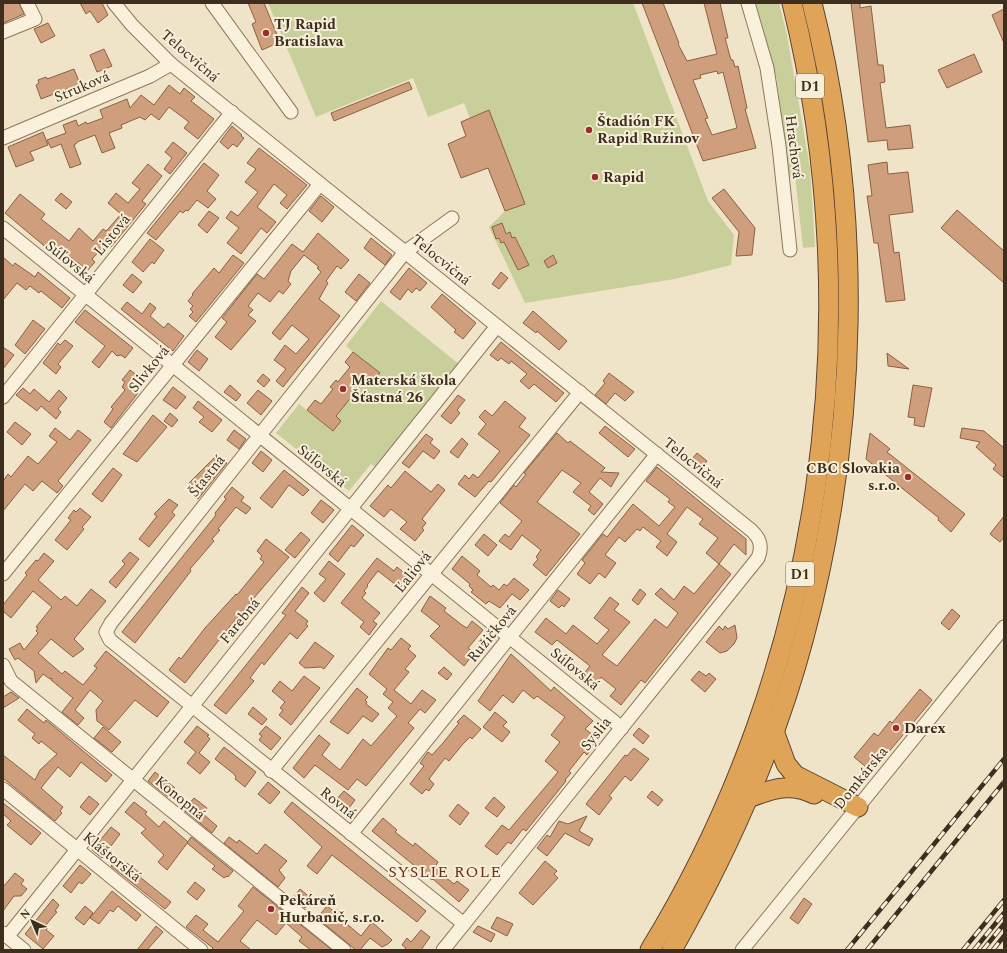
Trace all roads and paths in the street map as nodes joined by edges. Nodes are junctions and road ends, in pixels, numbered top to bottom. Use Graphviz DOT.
graph roads {
  1 [pos="27,3"];
  2 [pos="114,3"];
  3 [pos="212,3"];
  4 [pos="748,3"];
  5 [pos="792,3"];
  6 [pos="812,3"];
  7 [pos="3,32"];
  8 [pos="171,64"];
  9 [pos="232,112"];
  10 [pos="291,112"];
  11 [pos="3,138"];
  12 [pos="320,184"];
  13 [pos="452,218"];
  14 [pos="3,228"];
  15 [pos="790,250"];
  16 [pos="406,252"];
  17 [pos="85,294"];
  18 [pos="497,326"];
  19 [pos="173,365"];
  20 [pos="580,392"];
  21 [pos="3,397"];
  22 [pos="263,432"];
  23 [pos="657,454"];
  24 [pos="350,509"];
  25 [pos="756,534"];
  26 [pos="3,574"];
  27 [pos="432,574"];
  28 [pos="1004,626"];
  29 [pos="510,637"];
  30 [pos="3,665"];
  31 [pos="7,683"];
  32 [pos="192,707"];
  33 [pos="622,728"];
  34 [pos="774,731"];
  35 [pos="271,771"];
  36 [pos="133,780"];
  37 [pos="3,790"];
  38 [pos="748,798"];
  39 [pos="855,810"];
  40 [pos="351,834"];
  41 [pos="77,849"];
  42 [pos="464,924"];
  43 [pos="5,935"];
  44 [pos="24,950"];
  45 [pos="201,950"];
  46 [pos="344,950"];
  47 [pos="443,950"];
  48 [pos="650,950"];
  49 [pos="672,950"];
  50 [pos="742,950"];
  1 -- 7 [label="street"];
  2 -- 8 [label="street, Telocvičná"];
  3 -- 10 [label="street"];
  4 -- 15 [label="street, Hrachová"];
  5 -- 48 [label="highway, D1"];
  6 -- 34 [label="highway, D1"];
  8 -- 9 [label="street, Telocvičná"];
  8 -- 11 [label="street, Struková"];
  9 -- 12 [label="street, Telocvičná"];
  9 -- 17 [label="street, Listová"];
  12 -- 16 [label="street, Telocvičná"];
  12 -- 19 [label="street, Slivková"];
  13 -- 16 [label="street, Šťastná"];
  14 -- 17 [label="street, Súľovská"];
  16 -- 18 [label="street, Telocvičná"];
  16 -- 22 [label="street, Šťastná"];
  17 -- 19 [label="street, Súľovská"];
  17 -- 21 [label="street, Listová"];
  18 -- 20 [label="street, Telocvičná"];
  18 -- 24 [label="street, Farebná"];
  19 -- 22 [label="street, Súľovská"];
  19 -- 26 [label="street, Slivková"];
  20 -- 23 [label="street, Telocvičná"];
  20 -- 27 [label="street, Ľaliová"];
  22 -- 24 [label="street, Súľovská"];
  22 -- 32 [label="street, Šťastná"];
  23 -- 25 [label="street, Telocvičná"];
  23 -- 29 [label="street, Ružičková"];
  24 -- 27 [label="street, Súľovská"];
  24 -- 32 [label="street, Farebná"];
  25 -- 33 [label="street, Syslia"];
  27 -- 29 [label="street, Súľovská"];
  27 -- 35 [label="street, Ľaliová"];
  28 -- 39 [label="street, Domkárska"];
  29 -- 33 [label="street, Súľovská"];
  29 -- 40 [label="street, Ružičková"];
  30 -- 31 [label="street, Konopná"];
  31 -- 36 [label="street, Konopná"];
  32 -- 35 [label="street, Rovná"];
  32 -- 36 [label="street, Farebná"];
  33 -- 42 [label="street, Syslia"];
  34 -- 38 [label="highway, D1"];
  34 -- 39 [label="highway"];
  35 -- 40 [label="street, Rovná"];
  36 -- 41 [label="street, Farebná"];
  36 -- 46 [label="street, Konopná"];
  37 -- 41 [label="street, Kláštorská"];
  38 -- 39 [label="highway"];
  38 -- 49 [label="highway, D1"];
  39 -- 50 [label="street, Domkárska"];
  40 -- 42 [label="street, Rovná"];
  41 -- 43 [label="street, Farebná"];
  41 -- 45 [label="street, Kláštorská"];
  42 -- 47 [label="street, Syslia"];
  43 -- 44 [label="street"];
}
